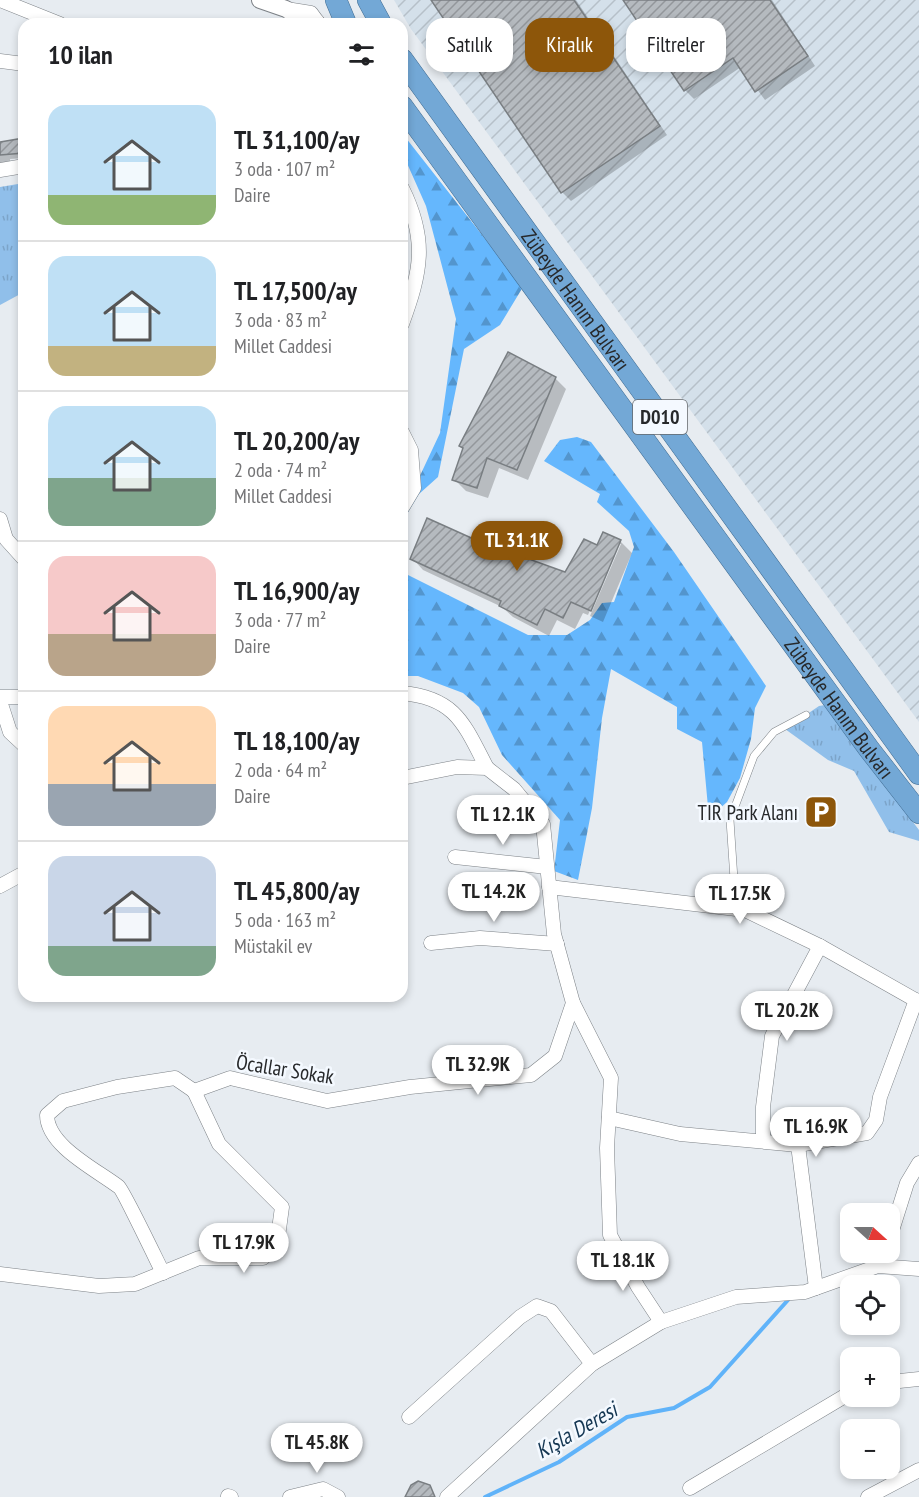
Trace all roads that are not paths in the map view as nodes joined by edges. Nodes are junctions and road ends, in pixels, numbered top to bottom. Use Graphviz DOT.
graph roads {
  1 [pos="0,0"];
  2 [pos="260,0"];
  3 [pos="368,0"];
  4 [pos="340,1"];
  5 [pos="286,9"];
  6 [pos="45,18"];
  7 [pos="294,18"];
  8 [pos="319,18"];
  9 [pos="344,18"];
  10 [pos="378,18"];
  11 [pos="0,61"];
  12 [pos="18,63"];
  13 [pos="408,67"];
  14 [pos="408,114"];
  15 [pos="18,167"];
  16 [pos="0,170"];
  17 [pos="408,200"];
  18 [pos="408,306"];
  19 [pos="408,444"];
  20 [pos="408,498"];
  21 [pos="0,519"];
  22 [pos="18,552"];
  23 [pos="408,694"];
  24 [pos="18,698"];
  25 [pos="0,699"];
  26 [pos="806,715"];
  27 [pos="18,739"];
  28 [pos="487,768"];
  29 [pos="919,774"];
  30 [pos="408,777"];
  31 [pos="919,813"];
  32 [pos="455,857"];
  33 [pos="547,867"];
  34 [pos="18,876"];
  35 [pos="0,886"];
  36 [pos="549,888"];
  37 [pos="736,909"];
  38 [pos="431,943"];
  39 [pos="557,944"];
  40 [pos="820,946"];
  41 [pos="917,1001"];
  42 [pos="573,1003"];
  43 [pos="194,1091"];
  44 [pos="609,1118"];
  45 [pos="763,1141"];
  46 [pos="798,1145"];
  47 [pos="919,1163"];
  48 [pos="900,1205"];
  49 [pos="879,1263"];
  50 [pos="878,1266"];
  51 [pos="919,1269"];
  52 [pos="163,1273"];
  53 [pos="0,1274"];
  54 [pos="816,1288"];
  55 [pos="661,1322"];
  56 [pos="592,1365"];
  57 [pos="919,1379"];
  58 [pos="900,1381"];
  59 [pos="840,1399"];
  60 [pos="409,1417"];
  61 [pos="919,1470"];
  62 [pos="690,1488"];
  63 [pos="290,1497"];
  64 [pos="339,1497"];
  65 [pos="447,1497"];
  66 [pos="868,1497"];
  1 -- 6 [label="street"];
  2 -- 5 [label="street"];
  3 -- 10 [label="highway"];
  4 -- 8 [label="street"];
  4 -- 9 [label="highway"];
  5 -- 7 [label="street"];
  11 -- 12 [label="street"];
  13 -- 29 [label="highway, Zübeyde Hanım Bulvarı / D010"];
  14 -- 31 [label="highway, Zübeyde Hanım Bulvarı / D010"];
  15 -- 16 [label="street"];
  17 -- 18 [label="street"];
  19 -- 20 [label="street"];
  21 -- 22 [label="street"];
  23 -- 28 [label="street"];
  24 -- 25 [label="street"];
  25 -- 27 [label="street"];
  26 -- 37 [label="lane"];
  28 -- 30 [label="street"];
  28 -- 33 [label="street"];
  32 -- 33 [label="street"];
  33 -- 36 [label="street"];
  34 -- 35 [label="street"];
  36 -- 37 [label="street"];
  36 -- 39 [label="street"];
  37 -- 40 [label="street"];
  38 -- 39 [label="street"];
  39 -- 42 [label="street"];
  40 -- 41 [label="street"];
  40 -- 45 [label="street"];
  41 -- 46 [label="street"];
  42 -- 43 [label="street, Öcallar Sokak"];
  42 -- 44 [label="street"];
  43 -- 52 [label="street"];
  43 -- 52 [label="street"];
  44 -- 45 [label="street"];
  44 -- 55 [label="street"];
  45 -- 46 [label="street"];
  46 -- 54 [label="street"];
  47 -- 48 [label="street"];
  49 -- 50 [label="street"];
  50 -- 51 [label="street"];
  50 -- 54 [label="street"];
  52 -- 53 [label="street"];
  54 -- 55 [label="street"];
  55 -- 56 [label="street"];
  56 -- 60 [label="street"];
  56 -- 65 [label="street"];
  57 -- 58 [label="street"];
  59 -- 62 [label="street"];
  61 -- 66 [label="street"];
  63 -- 64 [label="street"];
}
